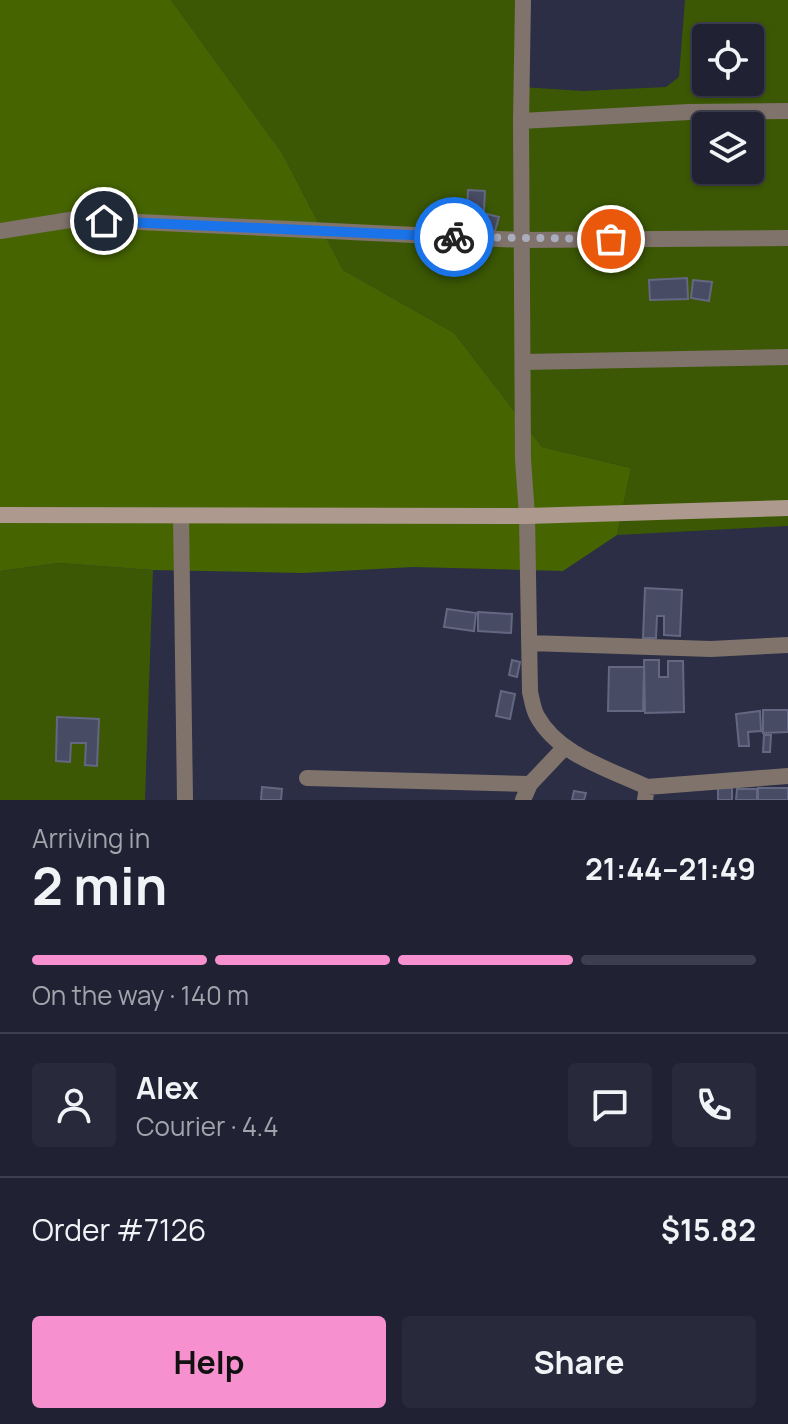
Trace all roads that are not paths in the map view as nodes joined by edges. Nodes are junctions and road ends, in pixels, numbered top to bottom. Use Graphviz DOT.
graph roads {
  1 [pos="523,0"];
  2 [pos="788,111"];
  3 [pos="521,121"];
  4 [pos="0,231"];
  5 [pos="788,238"];
  6 [pos="522,240"];
  7 [pos="788,357"];
  8 [pos="523,362"];
  9 [pos="788,508"];
  10 [pos="0,515"];
  11 [pos="181,516"];
  12 [pos="527,516"];
  13 [pos="529,643"];
  14 [pos="788,645"];
  15 [pos="565,747"];
  16 [pos="788,776"];
  17 [pos="307,778"];
  18 [pos="526,792"];
  19 [pos="646,794"];
  20 [pos="185,800"];
  1 -- 3 [label="street"];
  2 -- 3 [label="street"];
  3 -- 6 [label="street"];
  4 -- 6 [label="street"];
  5 -- 6 [label="street"];
  6 -- 8 [label="street"];
  7 -- 8 [label="street"];
  8 -- 12 [label="street"];
  9 -- 12 [label="street"];
  10 -- 11 [label="street"];
  11 -- 12 [label="street"];
  11 -- 20 [label="street"];
  12 -- 13 [label="street"];
  13 -- 14 [label="street"];
  13 -- 15 [label="street"];
  15 -- 18 [label="street"];
  15 -- 19 [label="street"];
  16 -- 19 [label="street"];
  17 -- 18 [label="street"];
}
